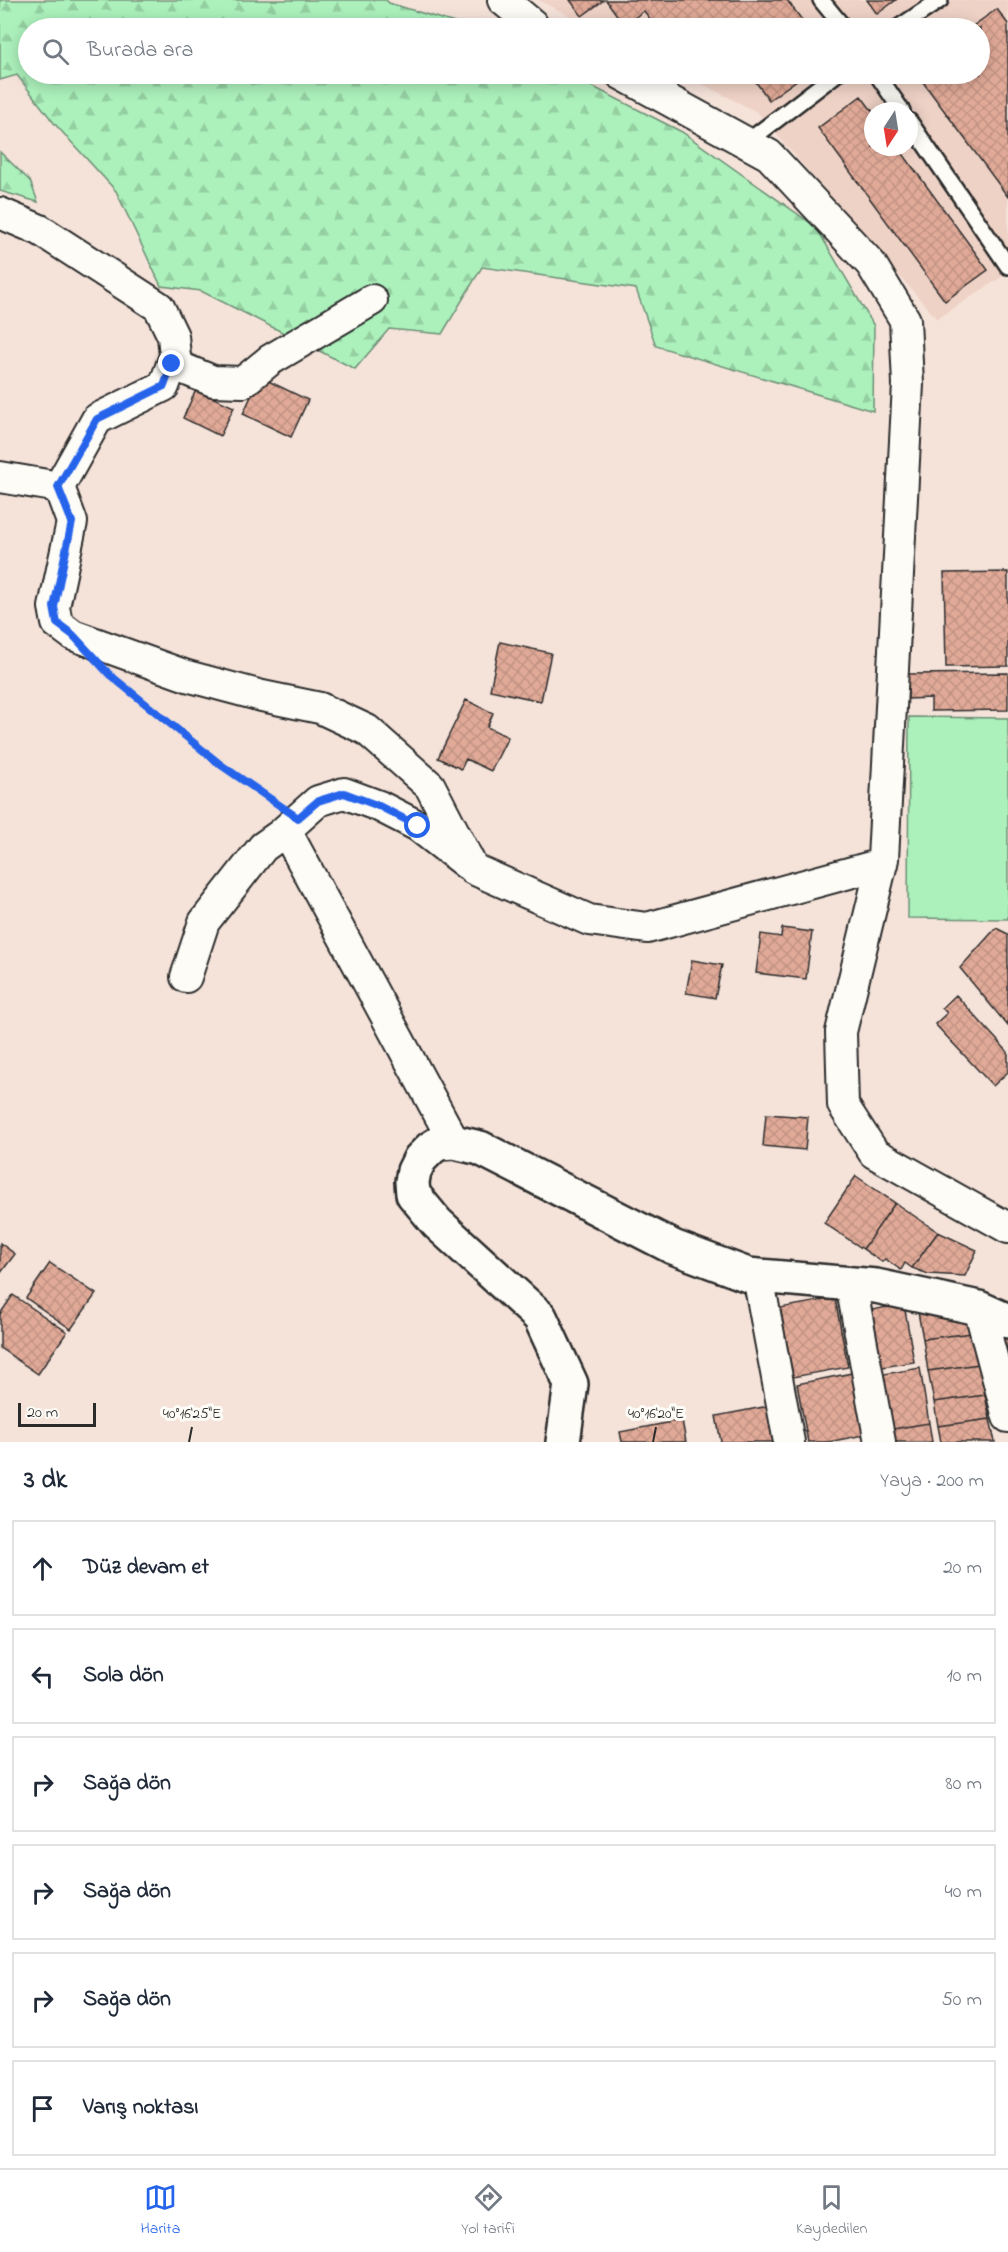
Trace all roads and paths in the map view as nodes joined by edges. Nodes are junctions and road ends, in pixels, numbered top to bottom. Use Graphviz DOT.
graph roads {
  1 [pos="503,0"];
  2 [pos="821,0"];
  3 [pos="940,0"];
  4 [pos="532,17"];
  5 [pos="835,18"];
  6 [pos="913,18"];
  7 [pos="639,84"];
  8 [pos="823,84"];
  9 [pos="884,84"];
  10 [pos="896,102"];
  11 [pos="918,134"];
  12 [pos="746,143"];
  13 [pos="0,213"];
  14 [pos="1008,266"];
  15 [pos="372,300"];
  16 [pos="172,364"];
  17 [pos="0,477"];
  18 [pos="58,487"];
  19 [pos="119,682"];
  20 [pos="289,827"];
  21 [pos="882,864"];
  22 [pos="472,869"];
  23 [pos="186,977"];
  24 [pos="454,1142"];
  25 [pos="1002,1216"];
  26 [pos="758,1276"];
  27 [pos="851,1284"];
  28 [pos="993,1314"];
  29 [pos="1008,1418"];
  30 [pos="563,1442"];
  31 [pos="789,1442"];
  32 [pos="880,1442"];
  1 -- 4 [label="street"];
  2 -- 5 [label="lane"];
  3 -- 6 [label="lane"];
  7 -- 12 [label="street"];
  8 -- 12 [label="lane"];
  9 -- 10 [label="lane"];
  11 -- 14 [label="lane"];
  12 -- 21 [label="street"];
  13 -- 16 [label="street"];
  15 -- 16 [label="street"];
  16 -- 18 [label="street"];
  17 -- 18 [label="street"];
  18 -- 22 [label="street"];
  19 -- 20 [label="path"];
  20 -- 22 [label="street"];
  20 -- 23 [label="street"];
  20 -- 24 [label="street"];
  21 -- 22 [label="street"];
  21 -- 25 [label="street"];
  24 -- 26 [label="main road"];
  24 -- 30 [label="main road"];
  26 -- 27 [label="main road"];
  26 -- 31 [label="street"];
  27 -- 28 [label="main road"];
  27 -- 32 [label="street"];
  28 -- 29 [label="street"];
}
